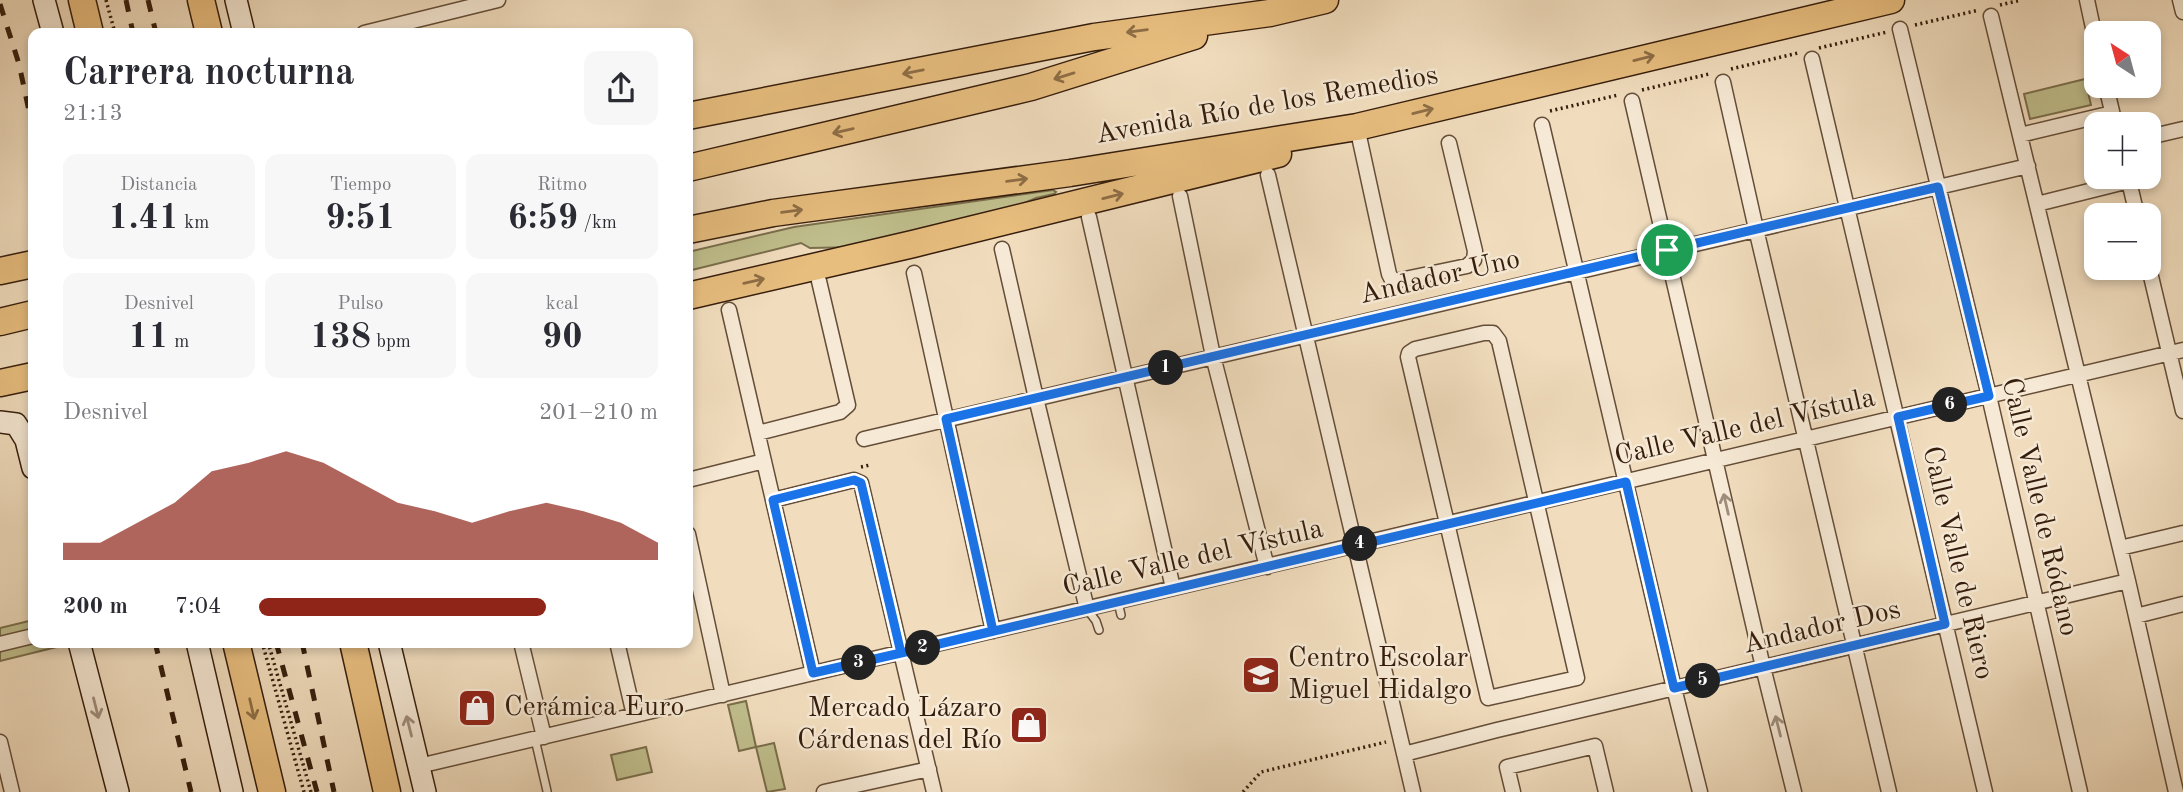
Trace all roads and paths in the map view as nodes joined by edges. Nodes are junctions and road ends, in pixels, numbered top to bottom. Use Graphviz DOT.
graph roads {
  1 [pos="44,0"];
  2 [pos="82,0"];
  3 [pos="106,0"];
  4 [pos="201,0"];
  5 [pos="236,0"];
  6 [pos="498,0"];
  7 [pos="1325,0"];
  8 [pos="1806,0"];
  9 [pos="1891,0"];
  10 [pos="2021,0"];
  11 [pos="2087,0"];
  12 [pos="2180,0"];
  13 [pos="1989,10"];
  14 [pos="2183,12"];
  15 [pos="1270,13"];
  16 [pos="2092,21"];
  17 [pos="51,28"];
  18 [pos="89,28"];
  19 [pos="114,28"];
  20 [pos="208,28"];
  21 [pos="243,28"];
  22 [pos="384,28"];
  23 [pos="1900,29"];
  24 [pos="1694,46"];
  25 [pos="1812,59"];
  26 [pos="1722,74"];
  27 [pos="1630,95"];
  28 [pos="693,115"];
  29 [pos="1542,119"];
  30 [pos="2084,124"];
  31 [pos="1357,127"];
  32 [pos="2183,129"];
  33 [pos="2161,134"];
  34 [pos="2020,135"];
  35 [pos="1449,143"];
  36 [pos="2028,166"];
  37 [pos="693,167"];
  38 [pos="1268,175"];
  39 [pos="1938,187"];
  40 [pos="2092,189"];
  41 [pos="1181,196"];
  42 [pos="2037,204"];
  43 [pos="1848,208"];
  44 [pos="1089,217"];
  45 [pos="693,229"];
  46 [pos="1756,229"];
  47 [pos="1002,248"];
  48 [pos="1667,250"];
  49 [pos="28,265"];
  50 [pos="0,271"];
  51 [pos="1576,271"];
  52 [pos="914,273"];
  53 [pos="806,276"];
  54 [pos="2153,280"];
  55 [pos="693,295"];
  56 [pos="729,310"];
  57 [pos="28,315"];
  58 [pos="0,322"];
  59 [pos="1306,335"];
  60 [pos="2176,352"];
  61 [pos="1213,356"];
  62 [pos="2078,375"];
  63 [pos="28,377"];
  64 [pos="1125,377"];
  65 [pos="0,383"];
  66 [pos="1989,396"];
  67 [pos="1035,398"];
  68 [pos="2183,411"];
  69 [pos="1898,417"];
  70 [pos="946,419"];
  71 [pos="8,423"];
  72 [pos="758,433"];
  73 [pos="864,439"];
  74 [pos="1807,439"];
  75 [pos="28,448"];
  76 [pos="1717,460"];
  77 [pos="764,461"];
  78 [pos="693,479"];
  79 [pos="1626,482"];
  80 [pos="773,500"];
  81 [pos="1537,503"];
  82 [pos="1446,524"];
  83 [pos="2183,534"];
  84 [pos="1355,545"];
  85 [pos="2120,548"];
  86 [pos="693,557"];
  87 [pos="1266,566"];
  88 [pos="2128,581"];
  89 [pos="1173,589"];
  90 [pos="2037,603"];
  91 [pos="2183,604"];
  92 [pos="1087,609"];
  93 [pos="2136,616"];
  94 [pos="1945,624"];
  95 [pos="1099,630"];
  96 [pos="993,631"];
  97 [pos="28,637"];
  98 [pos="0,644"];
  99 [pos="1854,646"];
  100 [pos="81,648"];
  101 [pos="198,648"];
  102 [pos="237,648"];
  103 [pos="264,648"];
  104 [pos="270,648"];
  105 [pos="354,648"];
  106 [pos="390,648"];
  107 [pos="522,648"];
  108 [pos="618,648"];
  109 [pos="901,653"];
  110 [pos="1763,667"];
  111 [pos="813,673"];
  112 [pos="1674,688"];
  113 [pos="723,695"];
  114 [pos="634,715"];
  115 [pos="540,738"];
  116 [pos="1401,738"];
  117 [pos="0,741"];
  118 [pos="1404,754"];
  119 [pos="419,766"];
  120 [pos="929,769"];
  121 [pos="547,790"];
  122 [pos="2183,790"];
  123 [pos="12,792"];
  124 [pos="118,792"];
  125 [pos="232,792"];
  126 [pos="272,792"];
  127 [pos="304,792"];
  128 [pos="311,792"];
  129 [pos="387,792"];
  130 [pos="425,792"];
  131 [pos="824,792"];
  132 [pos="934,792"];
  133 [pos="1243,792"];
  134 [pos="1413,792"];
  135 [pos="1513,792"];
  136 [pos="1606,792"];
  137 [pos="1700,792"];
  138 [pos="1794,792"];
  139 [pos="1889,792"];
  140 [pos="1985,792"];
  141 [pos="2080,792"];
  142 [pos="2175,792"];
  1 -- 17 [label="main road"];
  2 -- 18 [label="highway"];
  3 -- 19 [label="path"];
  4 -- 20 [label="highway"];
  5 -- 21 [label="main road"];
  6 -- 22 [label="street"];
  7 -- 15 [label="highway"];
  8 -- 24 [label="highway"];
  9 -- 24 [label="highway, Avenida Río de los Remedios"];
  10 -- 13 [label="path"];
  11 -- 16 [label="street"];
  12 -- 14 [label="street"];
  13 -- 23 [label="path"];
  13 -- 34 [label="street"];
  15 -- 28 [label="highway, one-way"];
  15 -- 37 [label="highway, one-way"];
  23 -- 26 [label="path"];
  23 -- 39 [label="street, Calle Valle de Ródano"];
  31 -- 24 [label="highway, Avenida Río de los Remedios, one-way"];
  25 -- 43 [label="street, Calle Valle de Riero"];
  26 -- 27 [label="path"];
  26 -- 46 [label="street"];
  27 -- 29 [label="path"];
  27 -- 48 [label="street"];
  29 -- 51 [label="street"];
  30 -- 34 [label="street"];
  31 -- 35 [label="street"];
  45 -- 31 [label="highway, Avenida Río de los Remedios, one-way"];
  53 -- 31 [label="highway, one-way"];
  32 -- 33 [label="street"];
  34 -- 36 [label="street"];
  36 -- 39 [label="street, Andador Uno"];
  36 -- 42 [label="street"];
  38 -- 59 [label="street"];
  39 -- 43 [label="street, Andador Uno"];
  39 -- 66 [label="street, Calle Valle de Ródano"];
  40 -- 42 [label="street"];
  41 -- 61 [label="street"];
  42 -- 62 [label="street"];
  43 -- 46 [label="street, Andador Uno"];
  43 -- 69 [label="street, Calle Valle de Riero"];
  44 -- 64 [label="street"];
  46 -- 48 [label="street, Andador Uno"];
  46 -- 74 [label="street"];
  47 -- 67 [label="street"];
  48 -- 51 [label="street, Andador Uno"];
  48 -- 76 [label="street"];
  49 -- 50 [label="highway"];
  51 -- 59 [label="street, Andador Uno"];
  51 -- 79 [label="street"];
  52 -- 70 [label="street"];
  55 -- 53 [label="highway, one-way"];
  53 -- 72 [label="street"];
  54 -- 60 [label="street"];
  56 -- 72 [label="street"];
  57 -- 58 [label="highway"];
  59 -- 61 [label="street, Andador Uno"];
  59 -- 84 [label="street"];
  60 -- 62 [label="street, Calle Valle del Vístula"];
  60 -- 68 [label="street"];
  61 -- 64 [label="street, Andador Uno"];
  61 -- 87 [label="street"];
  62 -- 66 [label="street, Calle Valle del Vístula"];
  62 -- 85 [label="street"];
  63 -- 65 [label="highway"];
  64 -- 67 [label="street, Andador Uno"];
  64 -- 89 [label="street"];
  66 -- 69 [label="street, Calle Valle del Vístula"];
  66 -- 90 [label="street, Calle Valle de Ródano"];
  67 -- 70 [label="street, Andador Uno"];
  67 -- 92 [label="street"];
  69 -- 74 [label="street, Calle Valle del Vístula"];
  69 -- 94 [label="street, Calle Valle de Riero"];
  70 -- 73 [label="street, Andador Uno"];
  70 -- 96 [label="street"];
  71 -- 75 [label="main road"];
  72 -- 77 [label="street"];
  74 -- 76 [label="street, Calle Valle del Vístula"];
  74 -- 99 [label="street"];
  76 -- 79 [label="street, Calle Valle del Vístula"];
  110 -- 76 [label="street, one-way"];
  77 -- 78 [label="street"];
  77 -- 80 [label="street"];
  79 -- 81 [label="street, Calle Valle del Vístula"];
  79 -- 112 [label="street"];
  80 -- 109 [label="street"];
  80 -- 111 [label="street"];
  81 -- 82 [label="street, Calle Valle del Vístula"];
  81 -- 82 [label="street"];
  81 -- 82 [label="street"];
  82 -- 84 [label="street, Calle Valle del Vístula"];
  83 -- 85 [label="street"];
  84 -- 87 [label="street, Calle Valle del Vístula"];
  84 -- 116 [label="street"];
  85 -- 88 [label="street"];
  86 -- 113 [label="street"];
  87 -- 89 [label="street, Calle Valle del Vístula"];
  88 -- 90 [label="street, Andador Dos"];
  88 -- 93 [label="street"];
  89 -- 92 [label="street, Calle Valle del Vístula"];
  90 -- 94 [label="street, Andador Dos"];
  90 -- 141 [label="street, Calle Valle de Ródano"];
  91 -- 93 [label="street"];
  92 -- 95 [label="lane"];
  92 -- 96 [label="street, Calle Valle del Vístula"];
  93 -- 142 [label="street"];
  94 -- 99 [label="street, Andador Dos"];
  94 -- 140 [label="street, Calle Valle de Riero"];
  96 -- 109 [label="street, Calle Valle del Vístula"];
  97 -- 98 [label="street"];
  99 -- 110 [label="street, Andador Dos"];
  99 -- 139 [label="street"];
  100 -- 124 [label="main road, one-way"];
  101 -- 125 [label="main road"];
  102 -- 126 [label="highway, one-way"];
  103 -- 127 [label="path"];
  104 -- 128 [label="path"];
  105 -- 129 [label="highway"];
  119 -- 106 [label="main road, one-way"];
  107 -- 115 [label="street"];
  108 -- 114 [label="street"];
  109 -- 111 [label="street, Calle Valle del Vístula"];
  109 -- 120 [label="street"];
  110 -- 112 [label="street, Andador Dos"];
  138 -- 110 [label="street, one-way"];
  111 -- 113 [label="street, Calle Valle del Vístula"];
  112 -- 118 [label="street, Andador Dos"];
  112 -- 137 [label="street"];
  113 -- 114 [label="street, Calle Valle del Vístula"];
  114 -- 115 [label="street, Calle Valle del Vístula"];
  115 -- 119 [label="street, Calle Valle del Vístula"];
  115 -- 121 [label="lane"];
  116 -- 118 [label="street"];
  116 -- 133 [label="path"];
  117 -- 123 [label="street"];
  118 -- 134 [label="street"];
  119 -- 130 [label="main road"];
  120 -- 131 [label="street"];
  120 -- 132 [label="street"];
  122 -- 142 [label="street"];
  135 -- 136 [label="street"];
}
